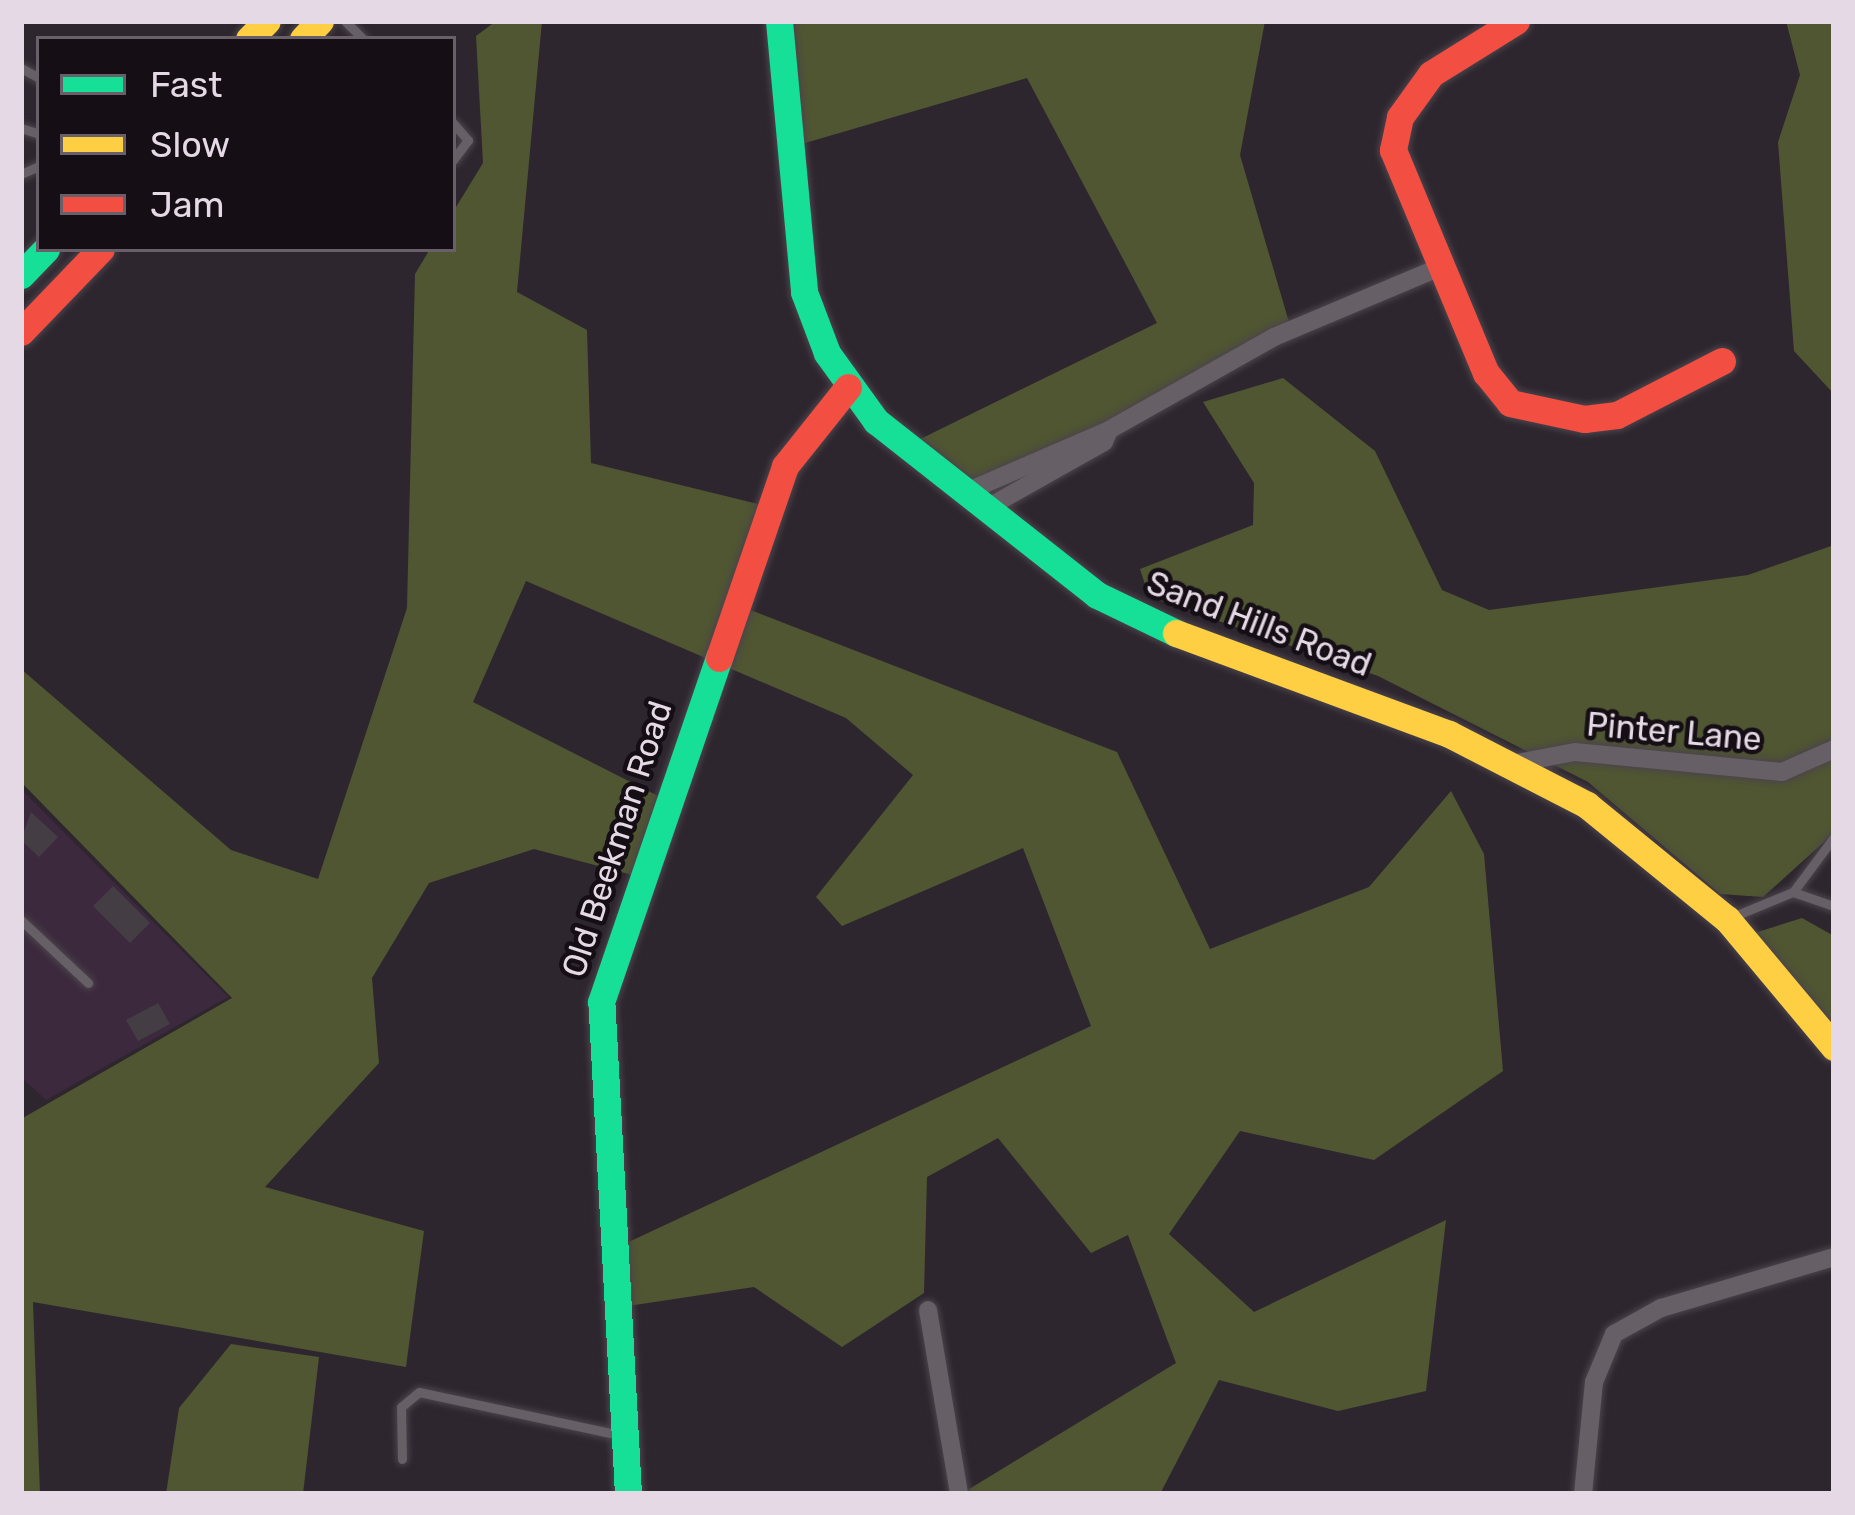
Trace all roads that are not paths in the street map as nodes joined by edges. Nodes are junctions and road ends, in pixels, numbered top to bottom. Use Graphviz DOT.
graph roads {
  1 [pos="779,21"];
  2 [pos="1516,21"];
  3 [pos="456,126"];
  4 [pos="456,156"];
  5 [pos="41,252"];
  6 [pos="98,252"];
  7 [pos="1438,268"];
  8 [pos="21,275"];
  9 [pos="21,332"];
  10 [pos="1722,361"];
  11 [pos="848,387"];
  12 [pos="976,500"];
  13 [pos="1834,749"];
  14 [pos="1506,765"];
  15 [pos="1834,837"];
  16 [pos="1793,892"];
  17 [pos="1834,906"];
  18 [pos="1727,919"];
  19 [pos="21,920"];
  20 [pos="88,983"];
  21 [pos="1834,1047"];
  22 [pos="1834,1257"];
  23 [pos="928,1310"];
  24 [pos="629,1436"];
  25 [pos="402,1459"];
  26 [pos="628,1494"];
  27 [pos="959,1494"];
  28 [pos="1583,1494"];
  1 -- 11 [label="main road, Sand Hills Road"];
  2 -- 7 [label="main road"];
  3 -- 4 [label="lane"];
  5 -- 8 [label="main road"];
  6 -- 9 [label="main road"];
  7 -- 10 [label="main road"];
  7 -- 12 [label="street"];
  11 -- 12 [label="main road, Sand Hills Road"];
  11 -- 24 [label="main road, Old Beekman Road"];
  12 -- 14 [label="main road, Sand Hills Road"];
  13 -- 14 [label="street, Pinter Lane"];
  14 -- 18 [label="main road, Sand Hills Road"];
  15 -- 16 [label="lane"];
  16 -- 17 [label="lane"];
  16 -- 18 [label="lane"];
  18 -- 21 [label="main road, Sand Hills Road"];
  19 -- 20 [label="lane"];
  22 -- 28 [label="street"];
  23 -- 27 [label="street"];
  24 -- 25 [label="lane"];
  24 -- 26 [label="main road, Old Beekman Road"];
}
